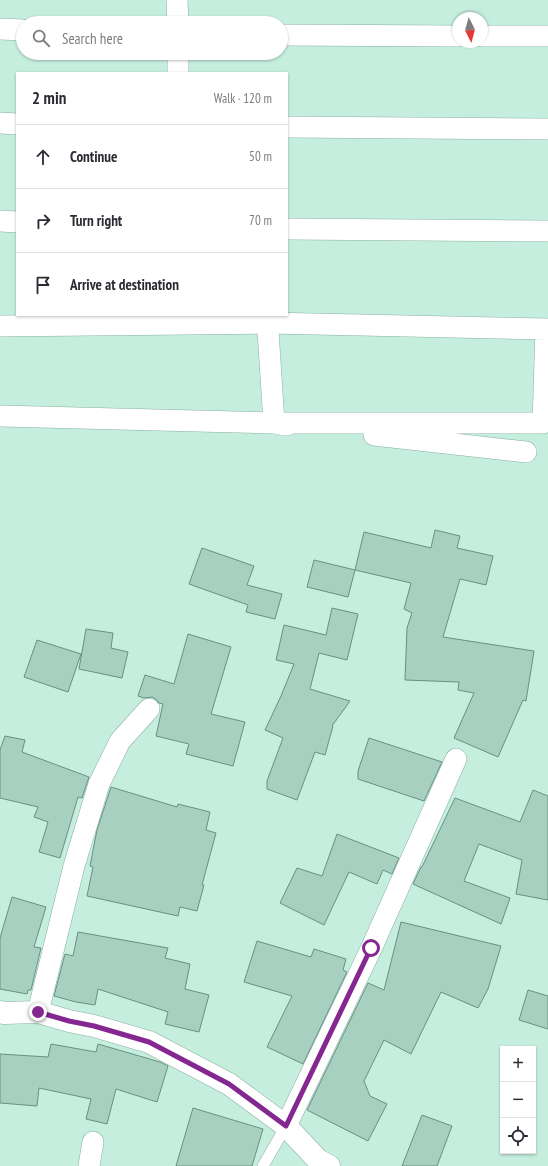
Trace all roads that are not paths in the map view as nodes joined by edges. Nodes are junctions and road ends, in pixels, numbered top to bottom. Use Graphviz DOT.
graph roads {
  1 [pos="177,0"];
  2 [pos="178,16"];
  3 [pos="0,29"];
  4 [pos="16,30"];
  5 [pos="288,35"];
  6 [pos="452,36"];
  7 [pos="488,36"];
  8 [pos="548,36"];
  9 [pos="178,60"];
  10 [pos="178,72"];
  11 [pos="0,123"];
  12 [pos="16,124"];
  13 [pos="288,127"];
  14 [pos="548,129"];
  15 [pos="0,221"];
  16 [pos="16,222"];
  17 [pos="288,229"];
  18 [pos="548,231"];
  19 [pos="268,319"];
  20 [pos="174,320"];
  21 [pos="0,326"];
  22 [pos="547,329"];
  23 [pos="0,416"];
  24 [pos="274,423"];
  25 [pos="526,452"];
  26 [pos="149,709"];
  27 [pos="456,759"];
  28 [pos="0,1012"];
  29 [pos="38,1012"];
  30 [pos="286,1126"];
  31 [pos="93,1142"];
  32 [pos="321,1164"];
  33 [pos="89,1166"];
  34 [pos="263,1166"];
  1 -- 2 [label="street"];
  3 -- 4 [label="street"];
  5 -- 6 [label="street"];
  7 -- 8 [label="street"];
  9 -- 10 [label="street"];
  11 -- 12 [label="street"];
  13 -- 14 [label="street"];
  15 -- 16 [label="street"];
  17 -- 18 [label="street"];
  19 -- 20 [label="street"];
  19 -- 22 [label="street"];
  19 -- 24 [label="street"];
  20 -- 21 [label="street"];
  22 -- 24 [label="street"];
  23 -- 24 [label="street"];
  24 -- 25 [label="street"];
  26 -- 29 [label="street"];
  27 -- 30 [label="street"];
  28 -- 29 [label="street"];
  29 -- 30 [label="street"];
  30 -- 32 [label="street"];
  30 -- 34 [label="lane"];
  31 -- 33 [label="street"];
}
